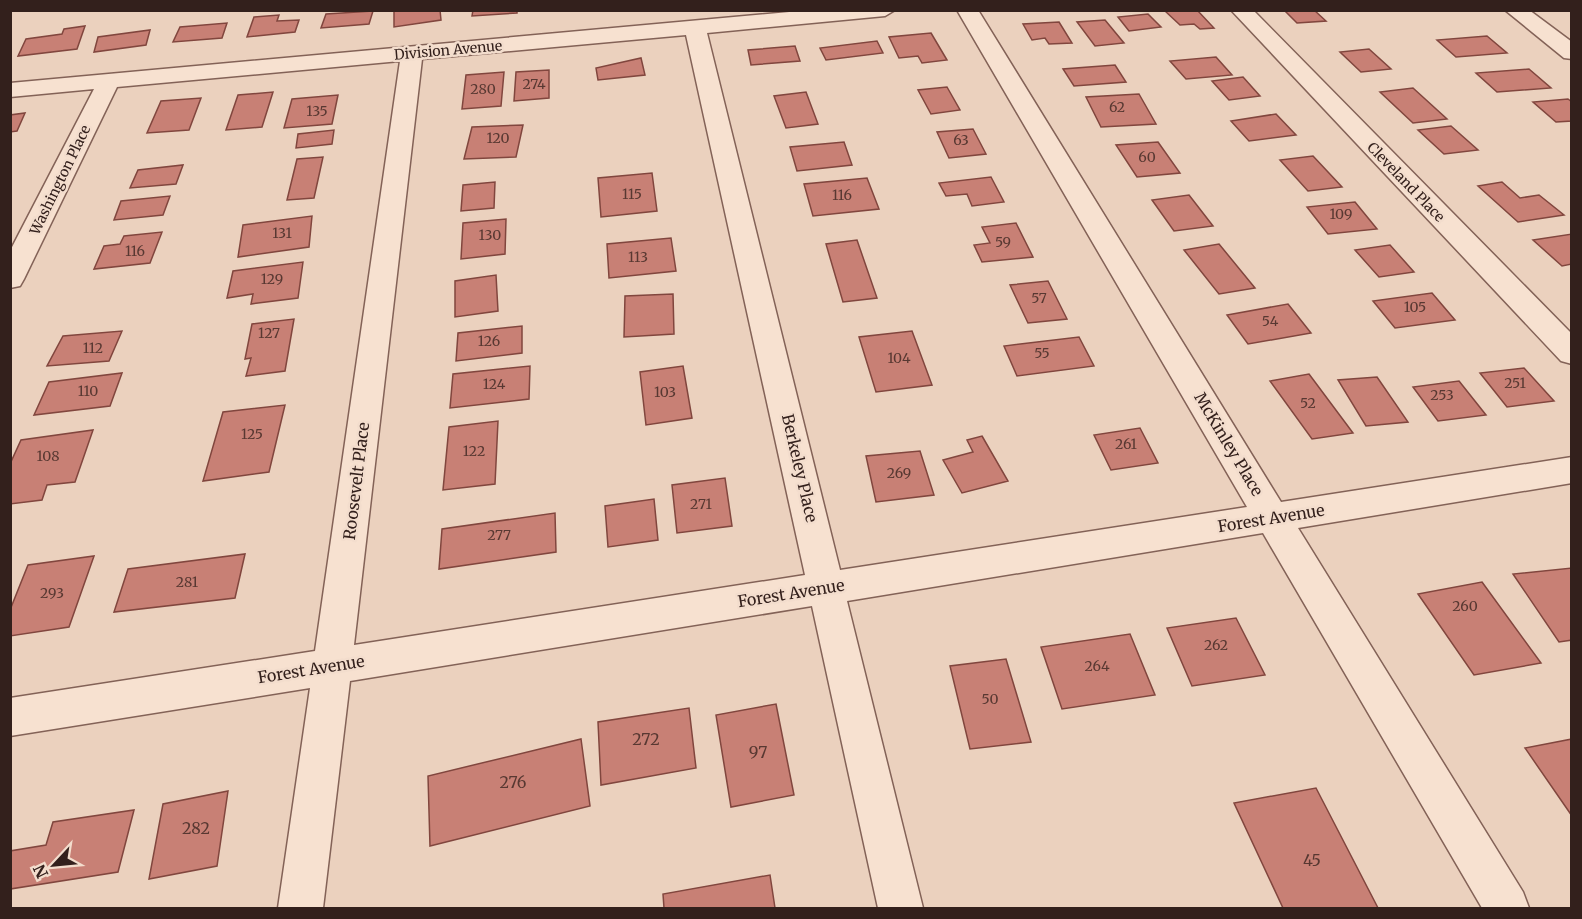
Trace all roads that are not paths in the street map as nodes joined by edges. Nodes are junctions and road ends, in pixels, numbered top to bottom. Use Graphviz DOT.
graph roads {
  1 [pos="885,10"];
  2 [pos="967,10"];
  3 [pos="1241,10"];
  4 [pos="1515,10"];
  5 [pos="799,14"];
  6 [pos="695,28"];
  7 [pos="411,53"];
  8 [pos="1572,53"];
  9 [pos="109,81"];
  10 [pos="10,90"];
  11 [pos="10,279"];
  12 [pos="1572,353"];
  13 [pos="1572,470"];
  14 [pos="1273,517"];
  15 [pos="828,588"];
  16 [pos="333,666"];
  17 [pos="10,717"];
  18 [pos="301,909"];
  19 [pos="901,909"];
  20 [pos="1507,909"];
  1 -- 5 [label="street, Division Avenue"];
  2 -- 14 [label="street, McKinley Place"];
  3 -- 12 [label="street, Cleveland Place"];
  4 -- 8 [label="street"];
  5 -- 6 [label="street, Division Avenue"];
  6 -- 7 [label="street, Division Avenue"];
  6 -- 15 [label="street, Berkeley Place"];
  7 -- 9 [label="street, Division Avenue"];
  7 -- 16 [label="street, Roosevelt Place"];
  9 -- 10 [label="street, Division Avenue"];
  9 -- 11 [label="street, Washington Place"];
  13 -- 14 [label="street, Forest Avenue"];
  14 -- 15 [label="street, Forest Avenue"];
  14 -- 20 [label="street, McKinley Place"];
  15 -- 16 [label="street, Forest Avenue"];
  15 -- 19 [label="street, Berkeley Place"];
  16 -- 17 [label="street, Forest Avenue"];
  16 -- 18 [label="street, Roosevelt Place"];
}
